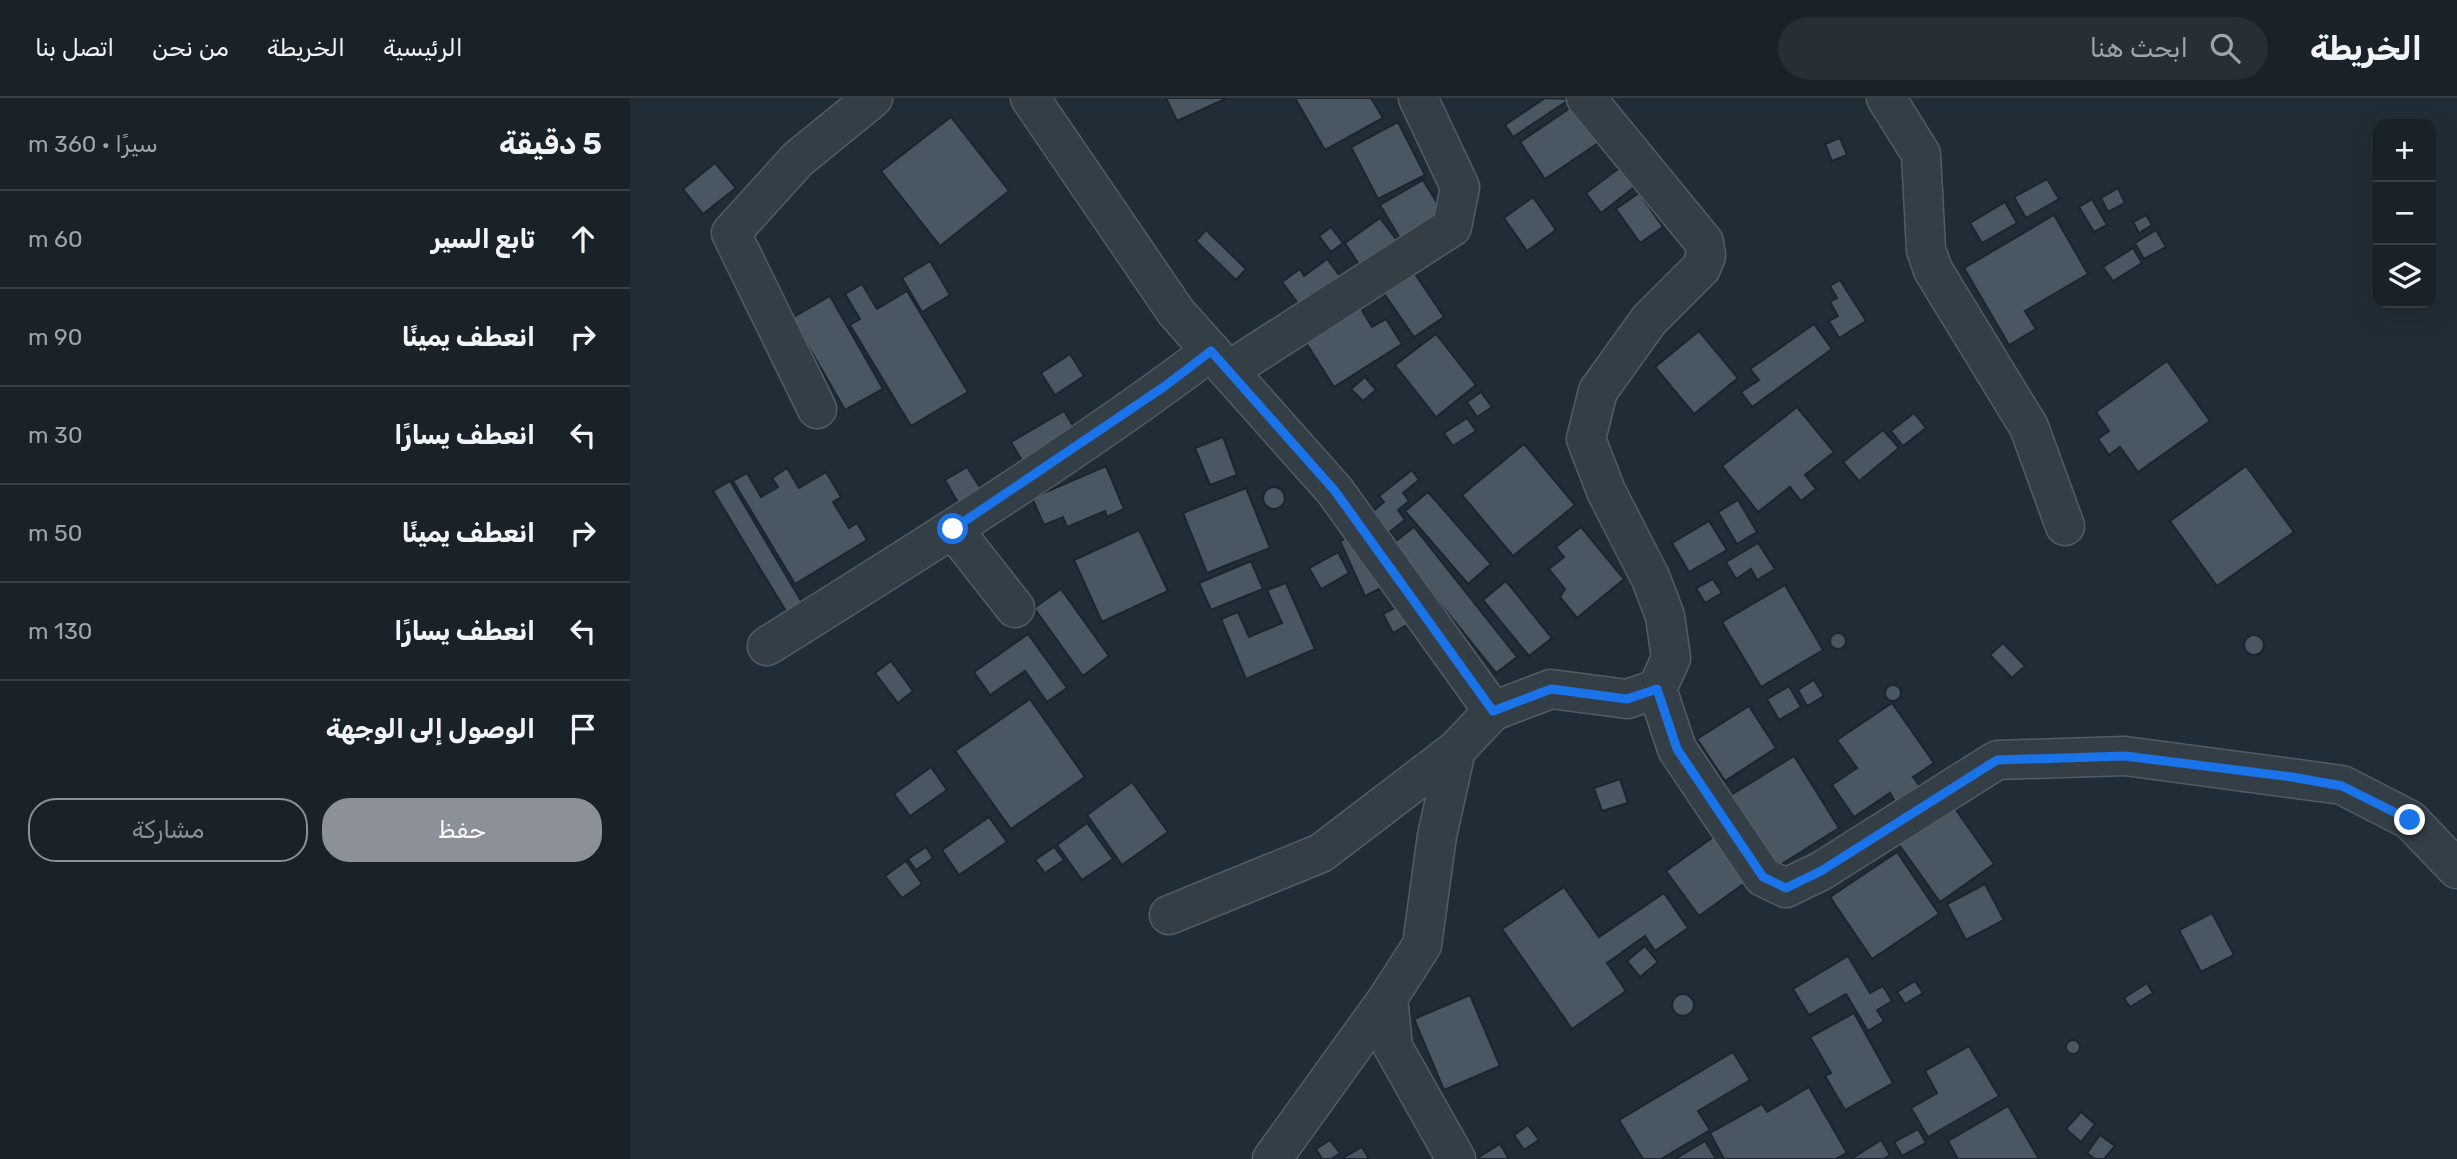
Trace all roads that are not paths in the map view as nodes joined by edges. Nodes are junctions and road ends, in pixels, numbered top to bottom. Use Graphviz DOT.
graph roads {
  1 [pos="873,98"];
  2 [pos="1030,98"];
  3 [pos="1418,98"];
  4 [pos="1587,98"];
  5 [pos="1886,98"];
  6 [pos="1220,361"];
  7 [pos="817,410"];
  8 [pos="2065,526"];
  9 [pos="953,529"];
  10 [pos="1015,608"];
  11 [pos="767,646"];
  12 [pos="1657,689"];
  13 [pos="1493,711"];
  14 [pos="1456,750"];
  15 [pos="2457,869"];
  16 [pos="1169,915"];
  17 [pos="1388,998"];
  18 [pos="1272,1159"];
  19 [pos="1456,1159"];
  1 -- 7 [label="street"];
  2 -- 6 [label="street"];
  3 -- 6 [label="street"];
  4 -- 12 [label="street"];
  5 -- 8 [label="street"];
  6 -- 9 [label="street"];
  6 -- 13 [label="street"];
  9 -- 10 [label="street"];
  9 -- 11 [label="street"];
  12 -- 13 [label="street"];
  12 -- 15 [label="street"];
  13 -- 14 [label="street"];
  14 -- 16 [label="street"];
  14 -- 17 [label="street"];
  17 -- 18 [label="street"];
  17 -- 19 [label="street"];
}
